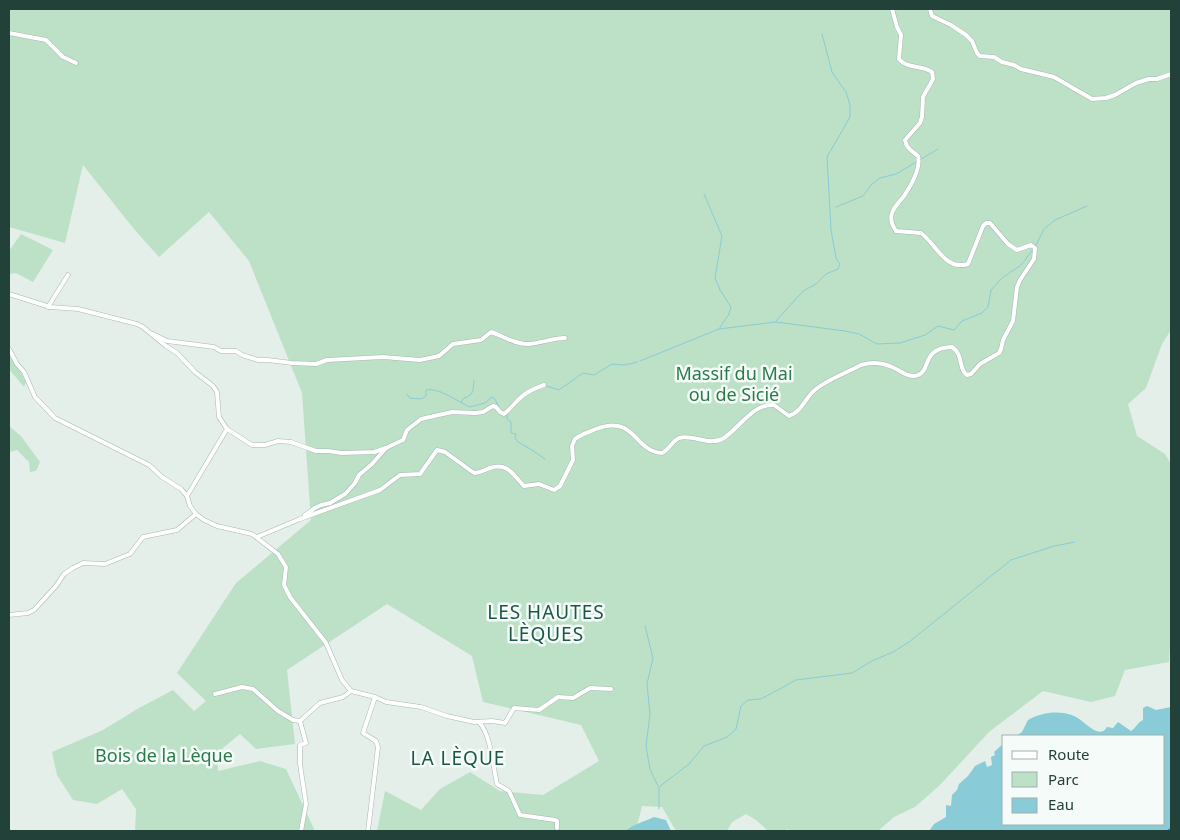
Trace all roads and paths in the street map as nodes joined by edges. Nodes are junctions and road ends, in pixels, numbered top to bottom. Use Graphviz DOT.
graph roads {
  1 [pos="892,9"];
  2 [pos="930,9"];
  3 [pos="9,33"];
  4 [pos="76,63"];
  5 [pos="1171,74"];
  6 [pos="68,275"];
  7 [pos="9,294"];
  8 [pos="48,306"];
  9 [pos="149,332"];
  10 [pos="565,338"];
  11 [pos="9,348"];
  12 [pos="544,384"];
  13 [pos="227,429"];
  14 [pos="386,448"];
  15 [pos="187,496"];
  16 [pos="196,514"];
  17 [pos="300,519"];
  18 [pos="257,537"];
  19 [pos="9,615"];
  20 [pos="611,689"];
  21 [pos="350,691"];
  22 [pos="215,694"];
  23 [pos="375,697"];
  24 [pos="300,721"];
  25 [pos="479,722"];
  26 [pos="557,828"];
  27 [pos="301,831"];
  28 [pos="368,831"];
  1 -- 17 [label="street"];
  2 -- 5 [label="street"];
  3 -- 4 [label="street"];
  6 -- 8 [label="street"];
  7 -- 8 [label="street"];
  8 -- 9 [label="street"];
  9 -- 10 [label="street"];
  9 -- 13 [label="street"];
  11 -- 15 [label="street"];
  12 -- 14 [label="street"];
  13 -- 14 [label="street"];
  13 -- 15 [label="street"];
  14 -- 17 [label="street"];
  15 -- 16 [label="street"];
  16 -- 18 [label="street"];
  16 -- 19 [label="street"];
  17 -- 18 [label="street"];
  18 -- 21 [label="street"];
  20 -- 25 [label="street"];
  21 -- 23 [label="street"];
  21 -- 24 [label="street"];
  22 -- 24 [label="street"];
  23 -- 25 [label="street"];
  23 -- 28 [label="street"];
  24 -- 27 [label="street"];
  25 -- 26 [label="street"];
}
